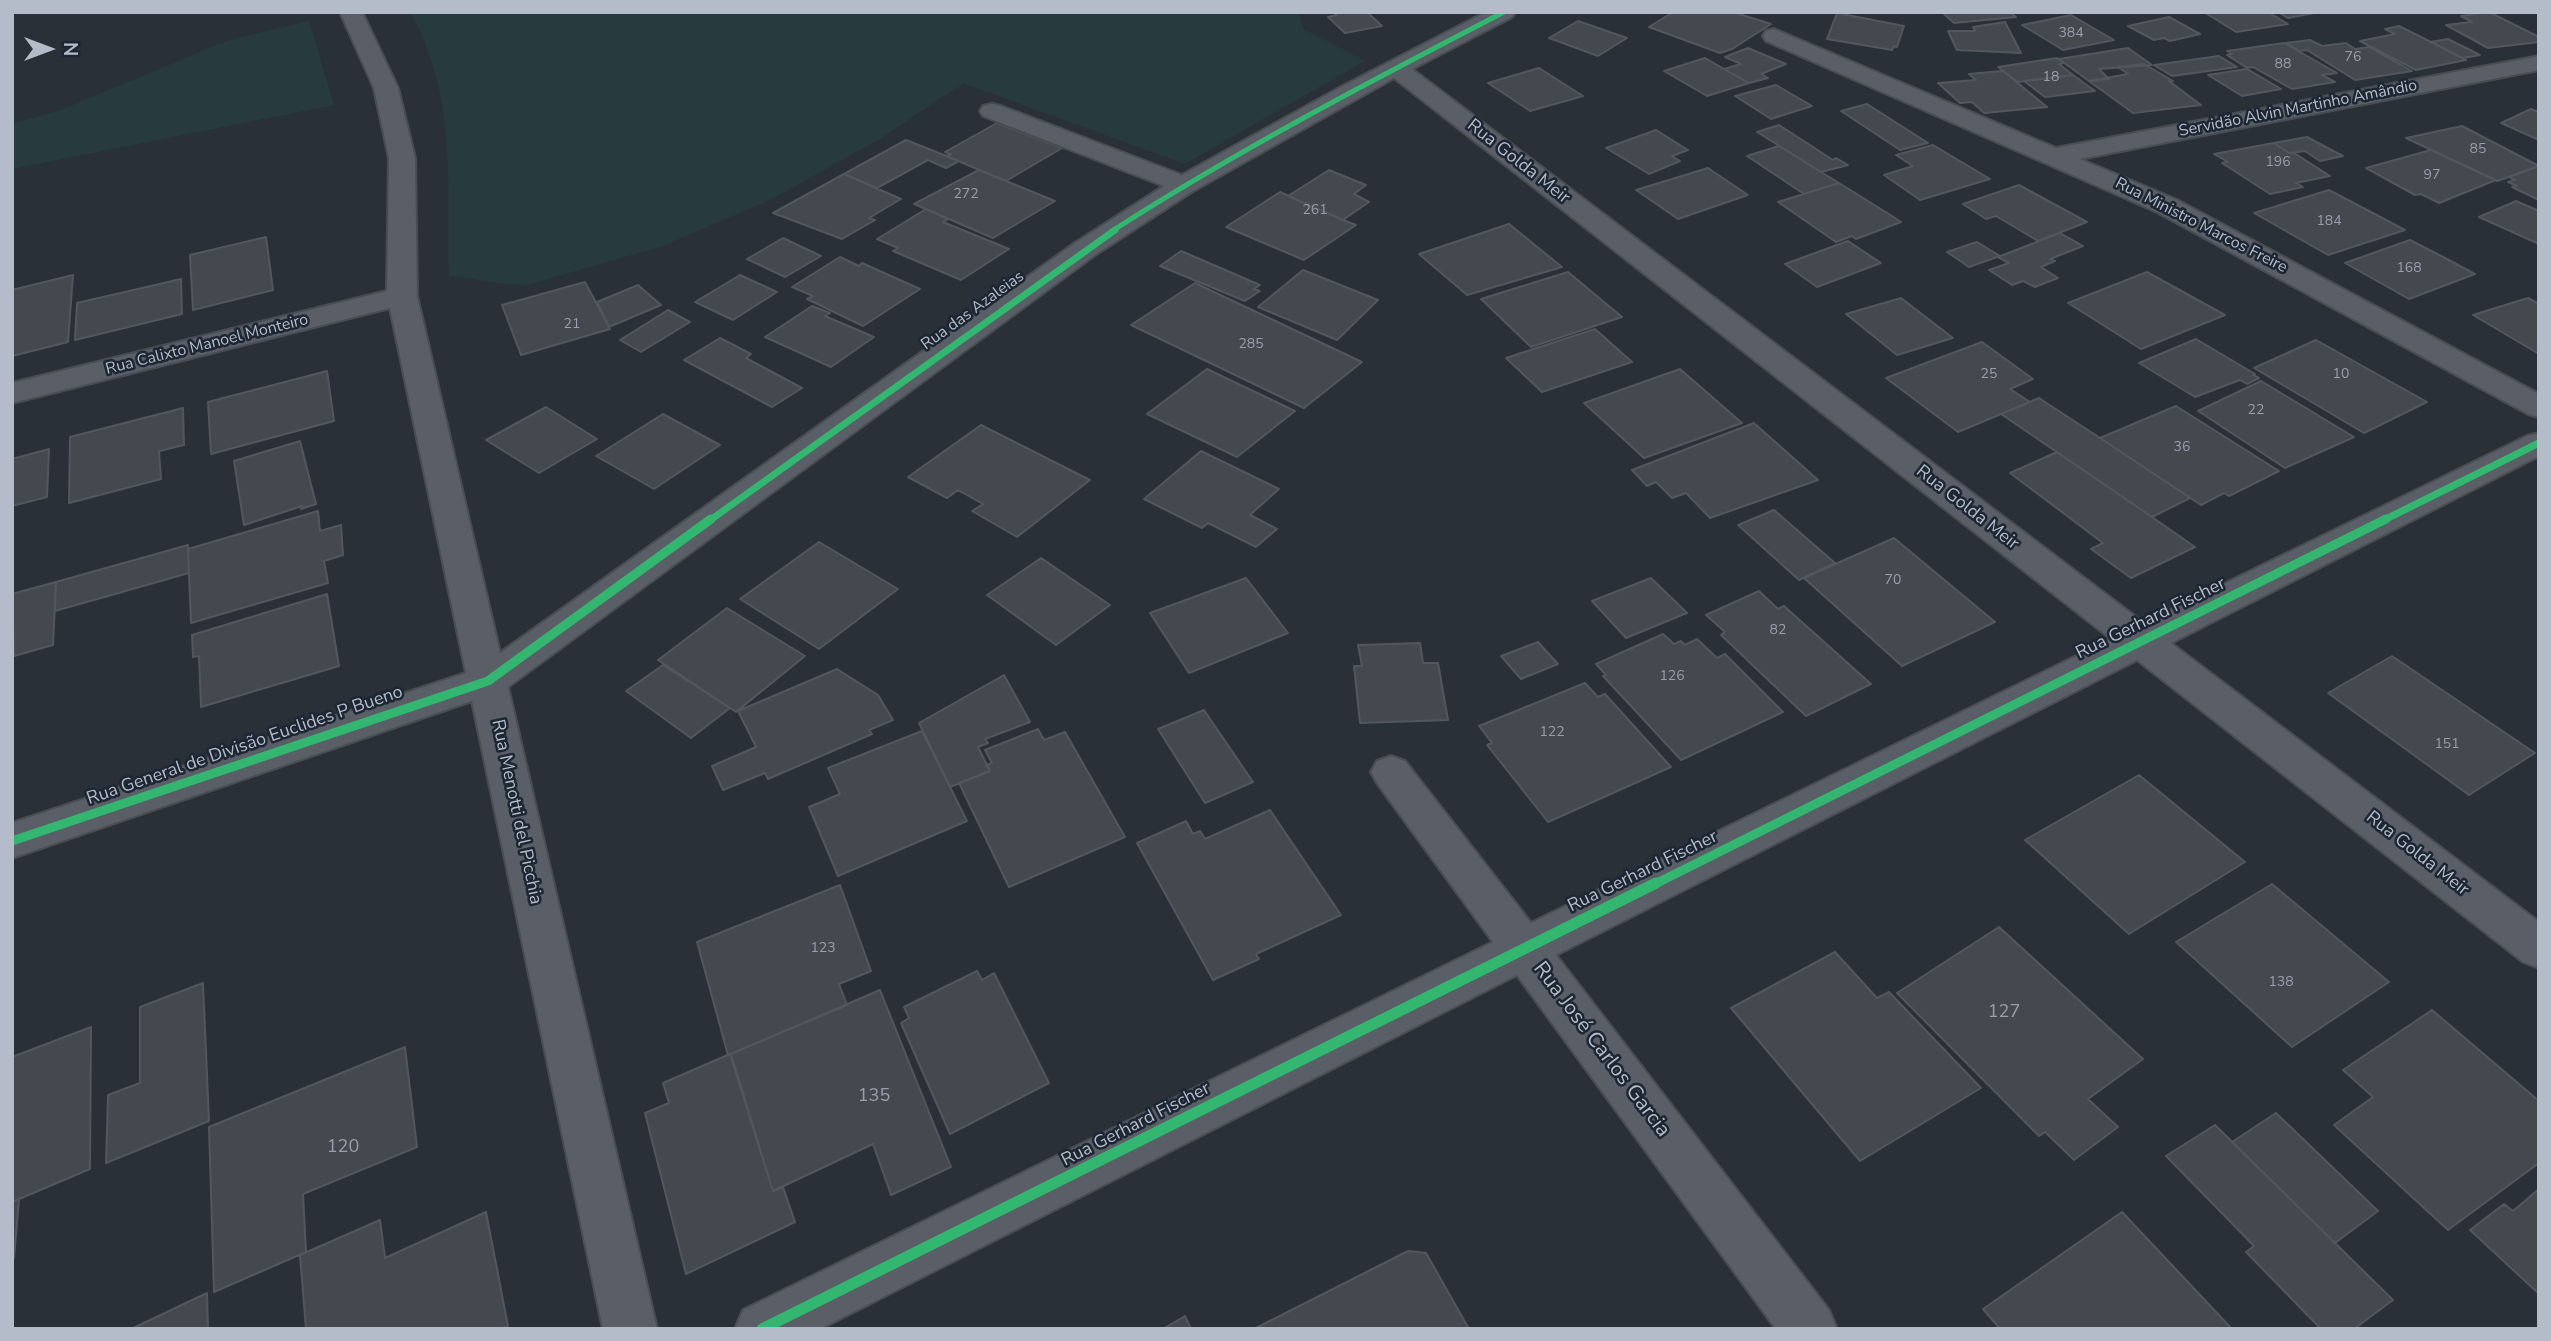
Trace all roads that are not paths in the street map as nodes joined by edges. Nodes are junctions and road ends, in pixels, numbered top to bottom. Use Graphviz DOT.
graph roads {
  1 [pos="351,12"];
  2 [pos="1504,12"];
  3 [pos="1774,36"];
  4 [pos="2539,63"];
  5 [pos="1396,68"];
  6 [pos="992,111"];
  7 [pos="2056,156"];
  8 [pos="1184,184"];
  9 [pos="402,296"];
  10 [pos="12,393"];
  11 [pos="2539,407"];
  12 [pos="2539,443"];
  13 [pos="2141,641"];
  14 [pos="488,681"];
  15 [pos="1391,772"];
  16 [pos="12,841"];
  17 [pos="1524,948"];
  18 [pos="2539,948"];
  19 [pos="630,1329"];
  20 [pos="762,1329"];
  21 [pos="1810,1329"];
  1 -- 9 [label="street, Rua Menotti del Picchia"];
  2 -- 5 [label="street, Rua das Azaleias"];
  3 -- 7 [label="street, Rua Ministro Marcos Freire"];
  4 -- 7 [label="street, Servidão Alvin Martinho Amândio"];
  5 -- 8 [label="street, Rua das Azaleias"];
  5 -- 13 [label="street, Rua Golda Meir"];
  6 -- 8 [label="street"];
  7 -- 11 [label="street, Rua Ministro Marcos Freire"];
  8 -- 14 [label="street, Rua das Azaleias"];
  9 -- 10 [label="street, Rua Calixto Manoel Monteiro"];
  9 -- 14 [label="street, Rua Menotti del Picchia"];
  12 -- 13 [label="street, Rua Gerhard Fischer"];
  13 -- 17 [label="street, Rua Gerhard Fischer"];
  13 -- 18 [label="street, Rua Golda Meir"];
  14 -- 16 [label="street, Rua General de Divisão Euclides P Bueno"];
  14 -- 19 [label="street, Rua Menotti del Picchia"];
  15 -- 17 [label="street, Rua José Carlos Garcia"];
  17 -- 20 [label="street, Rua Gerhard Fischer"];
  17 -- 21 [label="street, Rua José Carlos Garcia"];
}
